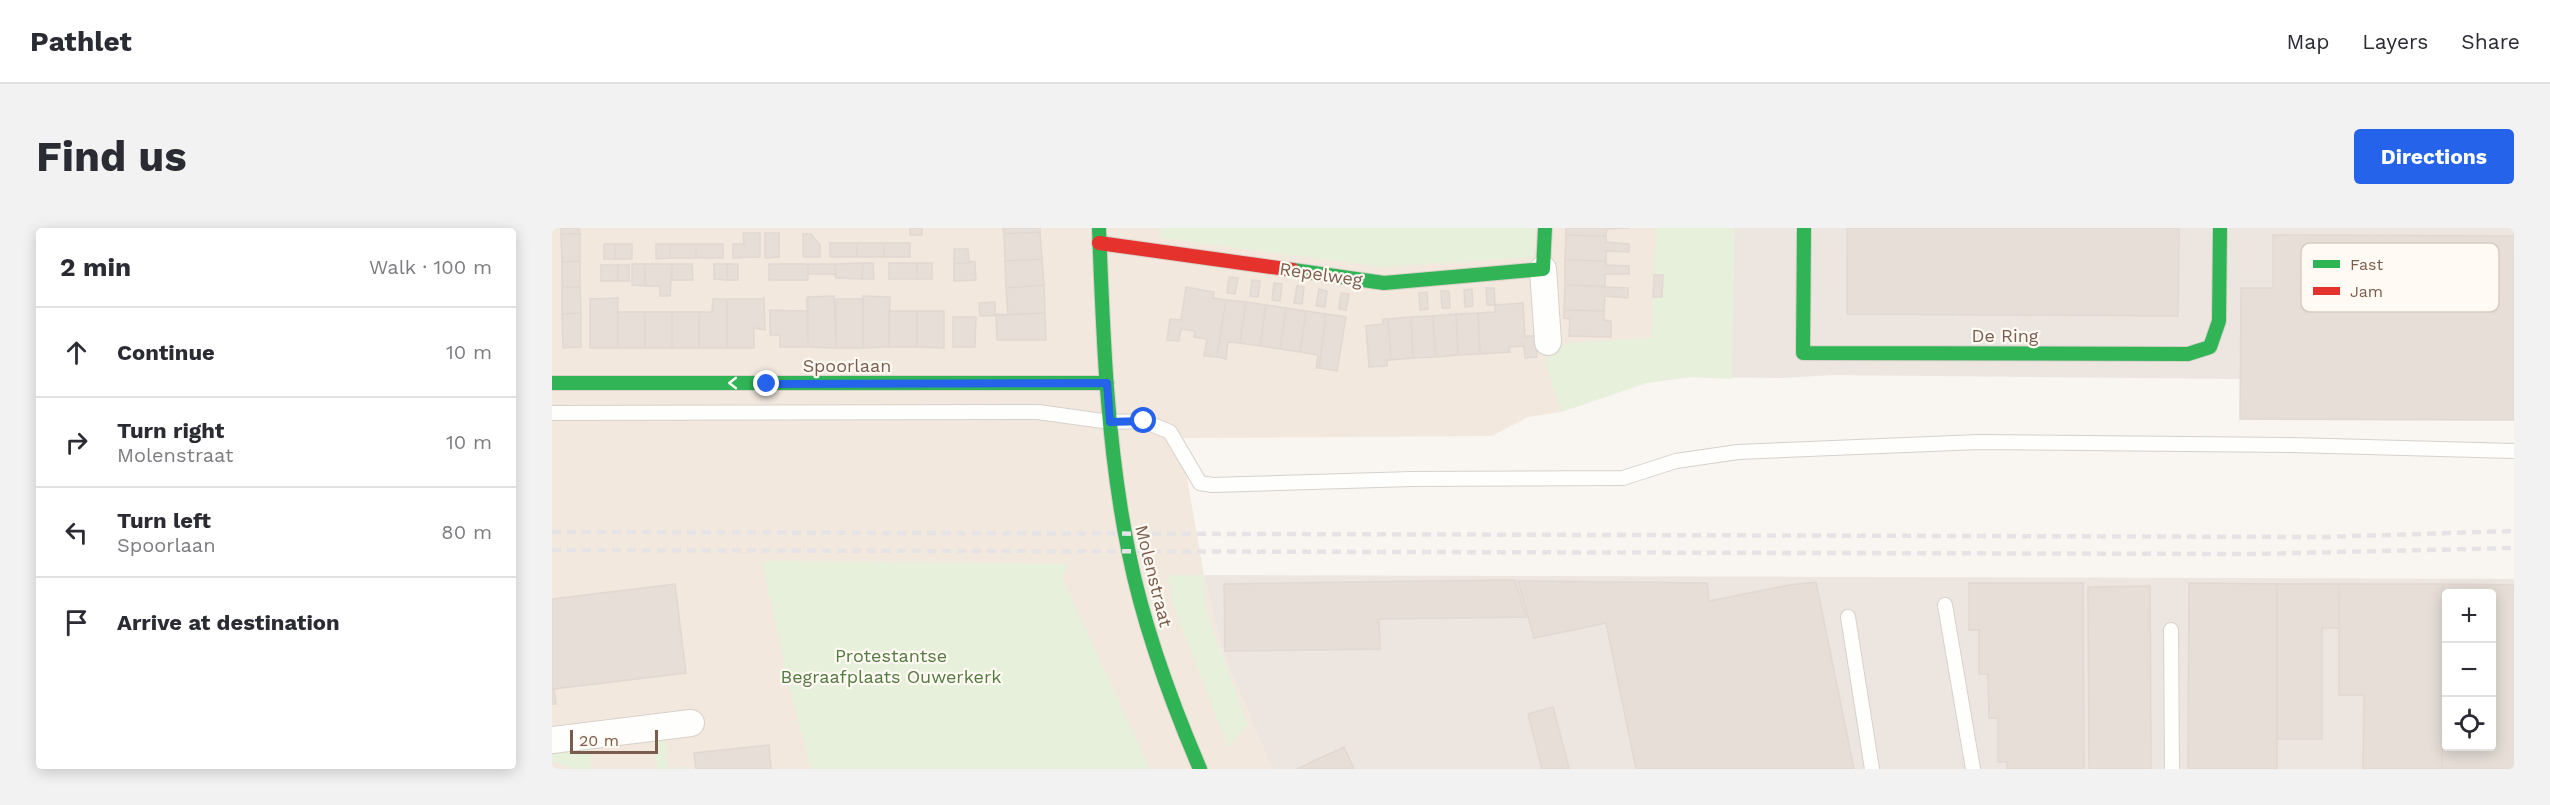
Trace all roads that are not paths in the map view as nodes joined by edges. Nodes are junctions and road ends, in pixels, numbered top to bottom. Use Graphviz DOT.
graph roads {
  1 [pos="1099,228"];
  2 [pos="1545,228"];
  3 [pos="1804,228"];
  4 [pos="2220,228"];
  5 [pos="1100,243"];
  6 [pos="1543,269"];
  7 [pos="1548,342"];
  8 [pos="552,383"];
  9 [pos="1107,383"];
  10 [pos="552,413"];
  11 [pos="1110,422"];
  12 [pos="2514,451"];
  13 [pos="1945,605"];
  14 [pos="1848,617"];
  15 [pos="2171,630"];
  16 [pos="691,723"];
  17 [pos="552,740"];
  18 [pos="1200,769"];
  19 [pos="1872,769"];
  20 [pos="1973,769"];
  21 [pos="2172,769"];
  1 -- 5 [label="street"];
  2 -- 6 [label="street"];
  3 -- 4 [label="street, De Ring"];
  5 -- 6 [label="street, Repelweg"];
  5 -- 9 [label="street"];
  6 -- 7 [label="street"];
  9 -- 8 [label="street, Spoorlaan, one-way"];
  9 -- 11 [label="street, Molenstraat"];
  10 -- 11 [label="lane"];
  11 -- 12 [label="lane"];
  11 -- 18 [label="street, Molenstraat"];
  13 -- 20 [label="lane"];
  14 -- 19 [label="lane"];
  15 -- 21 [label="lane"];
  16 -- 17 [label="street"];
}
